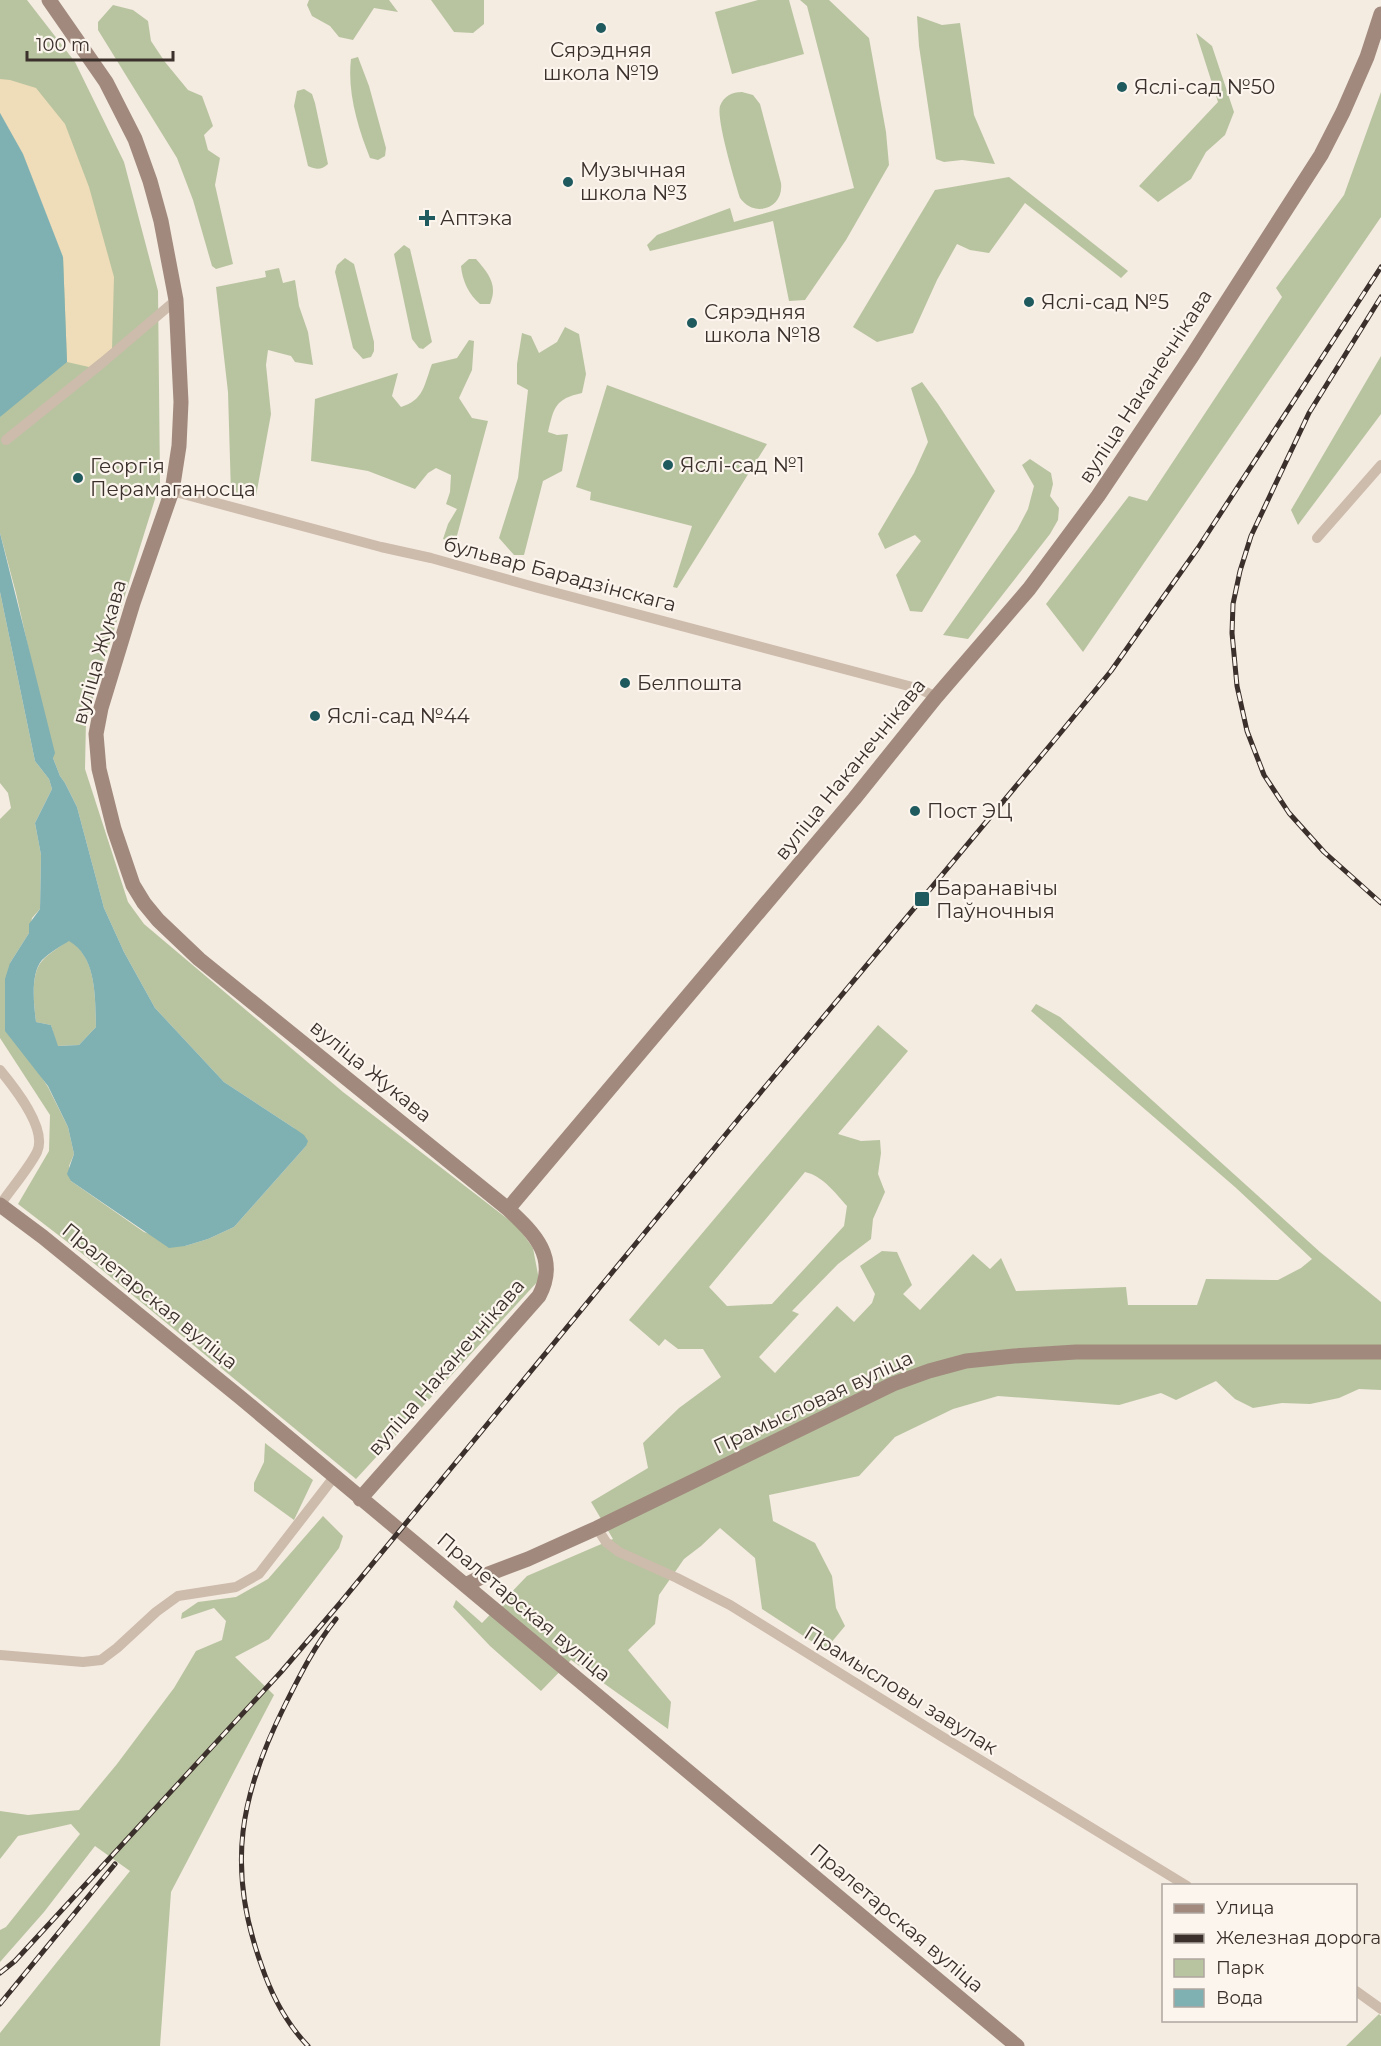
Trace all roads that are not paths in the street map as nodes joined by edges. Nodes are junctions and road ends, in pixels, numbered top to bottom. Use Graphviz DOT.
graph roads {
  1 [pos="49,0"];
  2 [pos="1381,14"];
  3 [pos="176,300"];
  4 [pos="6,440"];
  5 [pos="1381,465"];
  6 [pos="172,492"];
  7 [pos="1317,538"];
  8 [pos="936,697"];
  9 [pos="0,1070"];
  10 [pos="0,1205"];
  11 [pos="508,1209"];
  12 [pos="1381,1352"];
  13 [pos="334,1477"];
  14 [pos="360,1499"];
  15 [pos="597,1528"];
  16 [pos="466,1585"];
  17 [pos="0,1655"];
  18 [pos="1184,1884"];
  19 [pos="1357,1992"];
  20 [pos="1381,2009"];
  21 [pos="1017,2046"];
  1 -- 3 [label="main road, вуліца Жукава"];
  2 -- 8 [label="main road, вуліца Наканечнікава"];
  3 -- 4 [label="street"];
  3 -- 6 [label="main road, вуліца Жукава"];
  5 -- 7 [label="street"];
  6 -- 8 [label="street, бульвар Барадзінскага"];
  6 -- 11 [label="main road, вуліца Жукава"];
  8 -- 11 [label="main road, вуліца Наканечнікава"];
  9 -- 10 [label="street"];
  10 -- 13 [label="main road, Пралетарская вуліца"];
  11 -- 14 [label="main road, вуліца Наканечнікава"];
  12 -- 15 [label="main road, Прамысловая вуліца"];
  13 -- 14 [label="main road, Пралетарская вуліца"];
  13 -- 17 [label="street"];
  14 -- 16 [label="main road, Пралетарская вуліца"];
  15 -- 16 [label="main road, Прамысловая вуліца"];
  15 -- 18 [label="street, Прамысловы завулак"];
  16 -- 21 [label="main road, Пралетарская вуліца"];
  19 -- 20 [label="street"];
}
